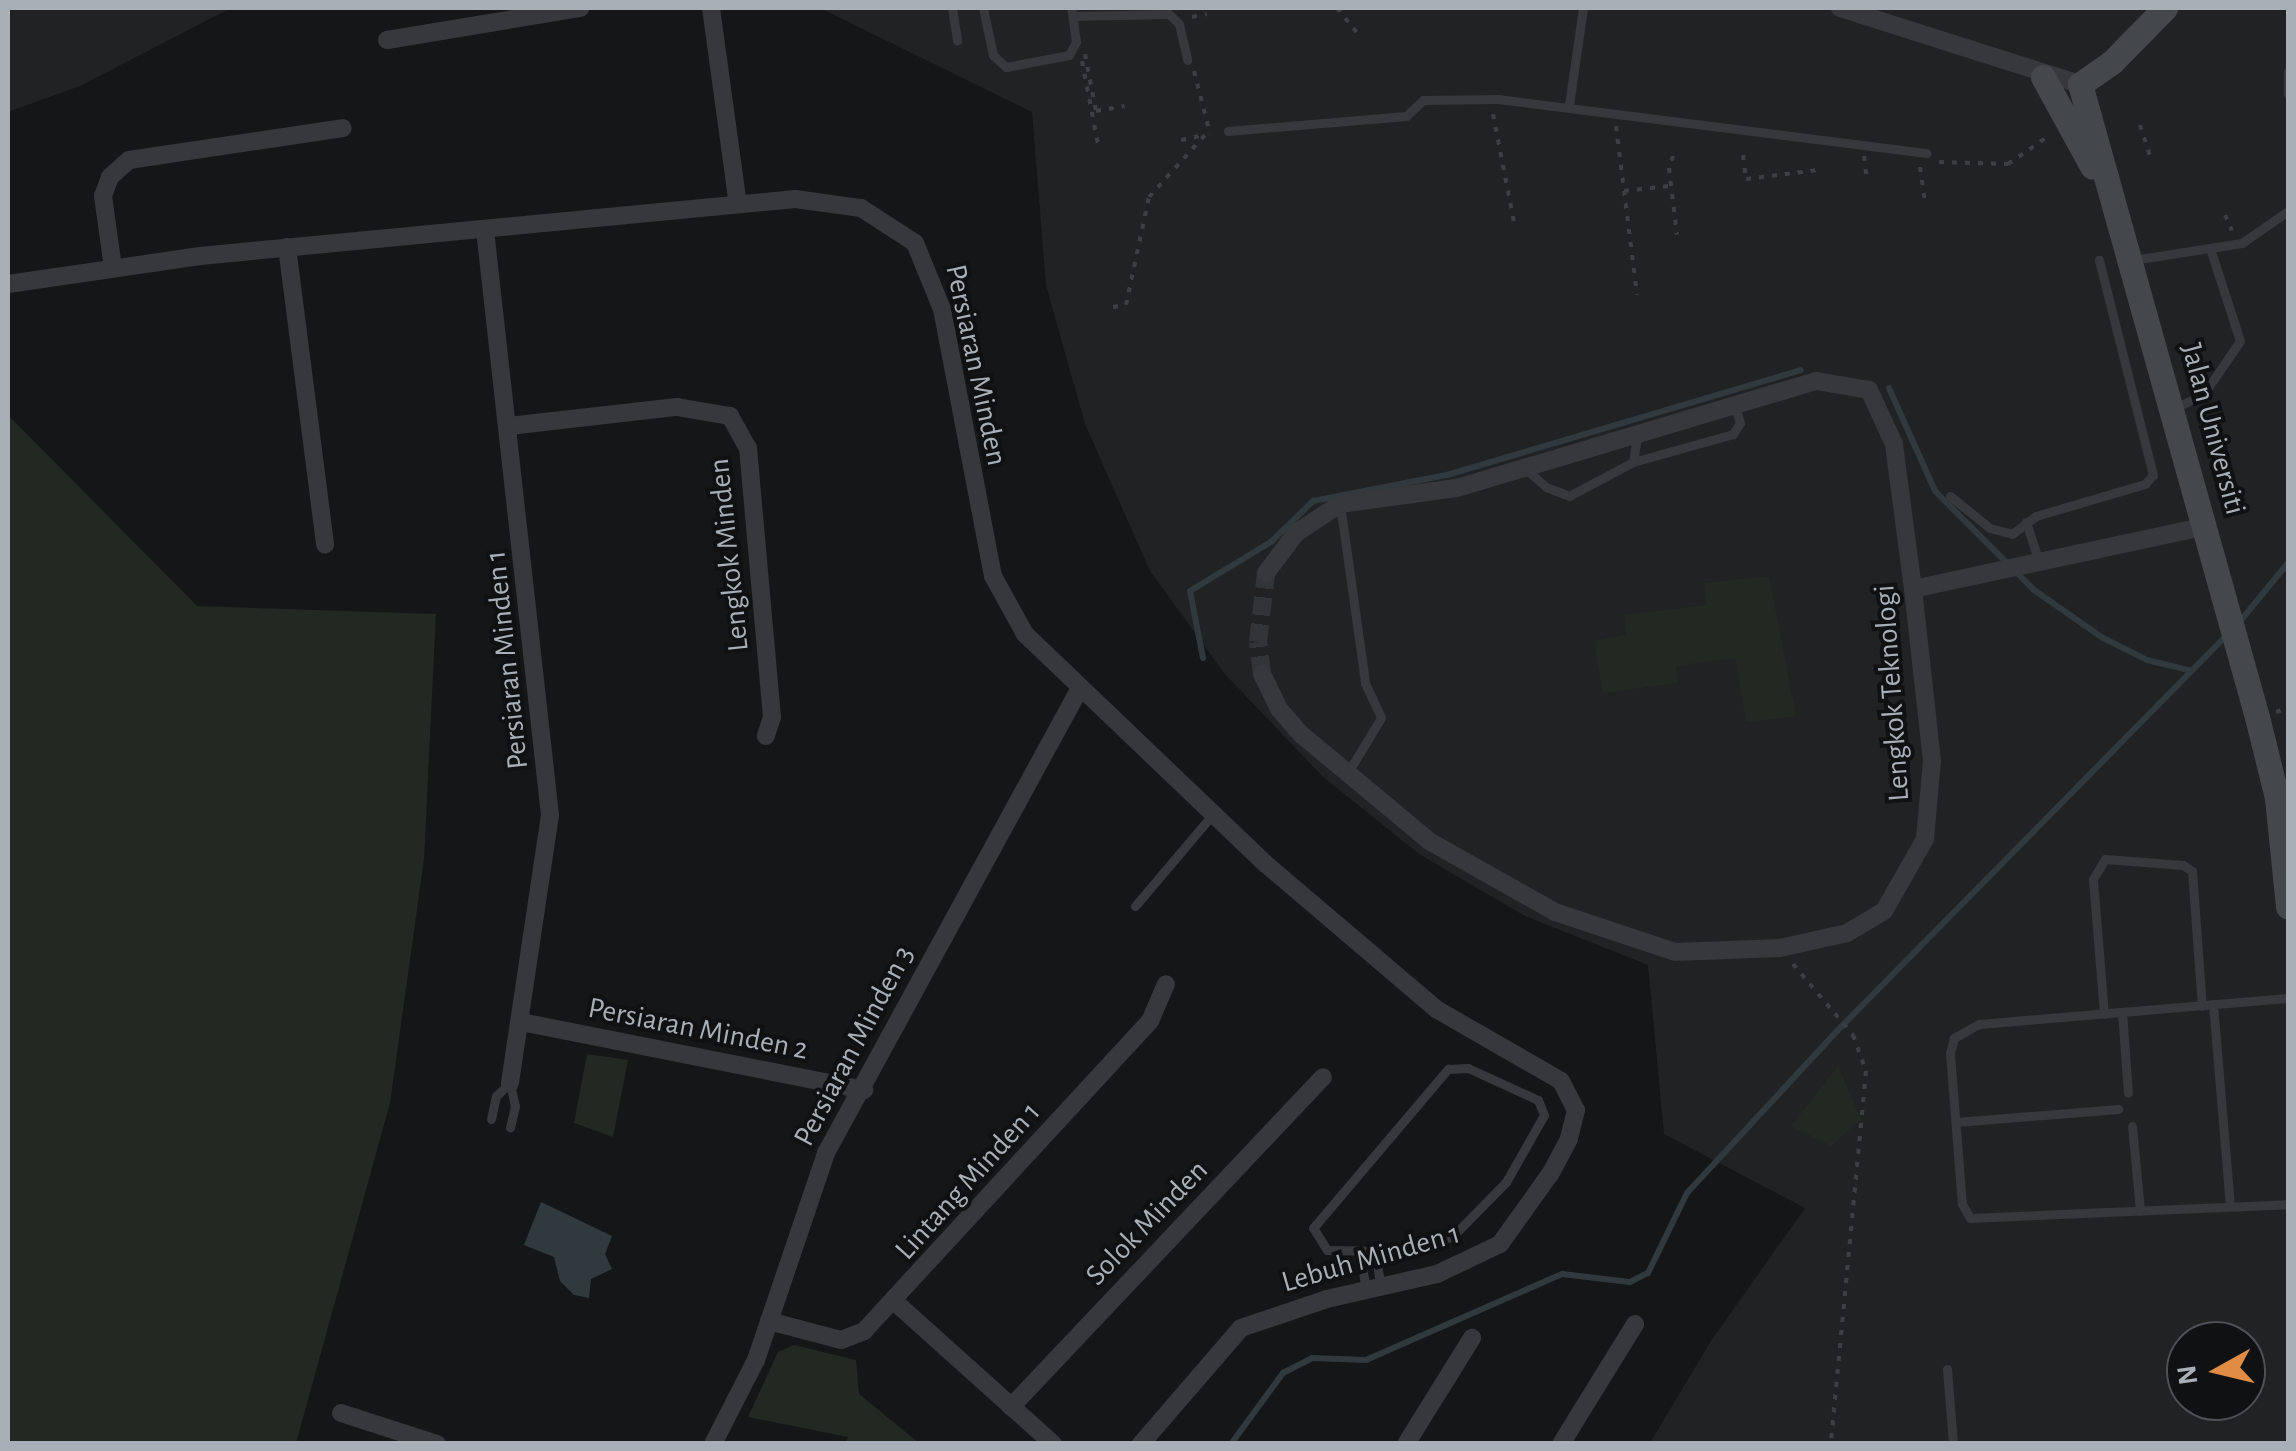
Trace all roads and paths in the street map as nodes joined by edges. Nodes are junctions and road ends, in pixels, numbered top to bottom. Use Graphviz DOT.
graph roads {
  1 [pos="580,8"];
  2 [pos="711,8"];
  3 [pos="952,8"];
  4 [pos="983,8"];
  5 [pos="1338,8"];
  6 [pos="1583,8"];
  7 [pos="1840,8"];
  8 [pos="2164,8"];
  9 [pos="1072,12"];
  10 [pos="1208,14"];
  11 [pos="1188,18"];
  12 [pos="1359,36"];
  13 [pos="387,40"];
  14 [pos="957,41"];
  15 [pos="1075,45"];
  16 [pos="1186,60"];
  17 [pos="2288,70"];
  18 [pos="2043,77"];
  19 [pos="2080,84"];
  20 [pos="2288,94"];
  21 [pos="1490,100"];
  22 [pos="1125,106"];
  23 [pos="1569,106"];
  24 [pos="1614,112"];
  25 [pos="2140,125"];
  26 [pos="343,128"];
  27 [pos="1228,130"];
  28 [pos="2052,133"];
  29 [pos="1207,134"];
  30 [pos="1181,140"];
  31 [pos="1099,149"];
  32 [pos="1927,153"];
  33 [pos="1743,154"];
  34 [pos="1673,156"];
  35 [pos="2150,156"];
  36 [pos="1865,164"];
  37 [pos="1817,170"];
  38 [pos="1921,174"];
  39 [pos="1868,182"];
  40 [pos="1671,186"];
  41 [pos="1624,191"];
  42 [pos="2112,194"];
  43 [pos="1924,202"];
  44 [pos="738,204"];
  45 [pos="2288,211"];
  46 [pos="1515,227"];
  47 [pos="485,230"];
  48 [pos="1677,235"];
  49 [pos="287,248"];
  50 [pos="2211,251"];
  51 [pos="2099,260"];
  52 [pos="2132,260"];
  53 [pos="114,268"];
  54 [pos="8,284"];
  55 [pos="1637,294"];
  56 [pos="1113,307"];
  57 [pos="2153,334"];
  58 [pos="2122,351"];
  59 [pos="1735,406"];
  60 [pos="2174,408"];
  61 [pos="509,426"];
  62 [pos="1637,436"];
  63 [pos="1633,462"];
  64 [pos="1526,468"];
  65 [pos="1950,496"];
  66 [pos="1340,504"];
  67 [pos="2026,522"];
  68 [pos="2206,526"];
  69 [pos="325,544"];
  70 [pos="2032,564"];
  71 [pos="1266,573"];
  72 [pos="1913,590"];
  73 [pos="1262,674"];
  74 [pos="1079,690"];
  75 [pos="766,736"];
  76 [pos="1346,776"];
  77 [pos="1214,813"];
  78 [pos="2287,851"];
  79 [pos="1135,906"];
  80 [pos="2288,906"];
  81 [pos="1780,948"];
  82 [pos="1166,984"];
  83 [pos="2288,998"];
  84 [pos="2207,1005"];
  85 [pos="2122,1012"];
  86 [pos="2104,1014"];
  87 [pos="521,1022"];
  88 [pos="1323,1077"];
  89 [pos="510,1082"];
  90 [pos="864,1090"];
  91 [pos="2128,1093"];
  92 [pos="1573,1098"];
  93 [pos="2118,1109"];
  94 [pos="491,1119"];
  95 [pos="1956,1122"];
  96 [pos="510,1126"];
  97 [pos="2132,1126"];
  98 [pos="2288,1204"];
  99 [pos="2230,1205"];
  100 [pos="2140,1211"];
  101 [pos="1375,1251"];
  102 [pos="1360,1253"];
  103 [pos="1374,1288"];
  104 [pos="894,1302"];
  105 [pos="769,1322"];
  106 [pos="1635,1324"];
  107 [pos="1472,1338"];
  108 [pos="1947,1369"];
  109 [pos="1011,1407"];
  110 [pos="341,1412"];
  111 [pos="437,1444"];
  112 [pos="712,1444"];
  113 [pos="1053,1444"];
  114 [pos="1141,1444"];
  115 [pos="1406,1444"];
  116 [pos="1561,1444"];
  117 [pos="1830,1444"];
  118 [pos="1953,1444"];
  1 -- 13 [label="street"];
  2 -- 44 [label="street"];
  3 -- 14 [label="lane"];
  4 -- 15 [label="lane"];
  5 -- 12 [label="path"];
  6 -- 23 [label="lane"];
  7 -- 18 [label="street"];
  8 -- 19 [label="street"];
  9 -- 15 [label="lane"];
  9 -- 16 [label="lane"];
  10 -- 11 [label="path"];
  15 -- 22 [label="path"];
  15 -- 31 [label="path"];
  16 -- 29 [label="path"];
  17 -- 20 [label="lane"];
  18 -- 19 [label="street"];
  18 -- 42 [label="street"];
  19 -- 42 [label="street, Jalan Universiti"];
  21 -- 23 [label="lane"];
  21 -- 27 [label="lane"];
  21 -- 46 [label="path"];
  23 -- 24 [label="lane"];
  24 -- 32 [label="lane"];
  24 -- 41 [label="path"];
  25 -- 35 [label="path"];
  26 -- 53 [label="street"];
  27 -- 29 [label="path"];
  28 -- 32 [label="path"];
  29 -- 30 [label="path"];
  29 -- 56 [label="path"];
  33 -- 37 [label="path"];
  34 -- 40 [label="path"];
  36 -- 39 [label="path"];
  38 -- 43 [label="path"];
  40 -- 41 [label="path"];
  40 -- 48 [label="path"];
  41 -- 55 [label="path"];
  42 -- 52 [label="street, Jalan Universiti"];
  44 -- 47 [label="street, Persiaran Minden"];
  44 -- 74 [label="street, Persiaran Minden"];
  45 -- 50 [label="lane"];
  47 -- 49 [label="street, Persiaran Minden"];
  47 -- 61 [label="street, Persiaran Minden 1"];
  49 -- 53 [label="street, Persiaran Minden"];
  49 -- 69 [label="street"];
  50 -- 52 [label="lane"];
  50 -- 60 [label="lane"];
  51 -- 58 [label="lane"];
  52 -- 57 [label="street, Jalan Universiti"];
  53 -- 54 [label="street, Persiaran Minden"];
  57 -- 58 [label="lane"];
  57 -- 60 [label="street, Jalan Universiti"];
  58 -- 67 [label="lane"];
  59 -- 62 [label="street, Lengkok Teknologi"];
  59 -- 63 [label="lane"];
  59 -- 72 [label="street, Lengkok Teknologi"];
  60 -- 68 [label="street, Jalan Universiti"];
  61 -- 75 [label="street, Lengkok Minden"];
  61 -- 87 [label="street, Persiaran Minden 1"];
  62 -- 63 [label="lane"];
  62 -- 64 [label="street, Lengkok Teknologi"];
  63 -- 64 [label="lane"];
  64 -- 66 [label="street, Lengkok Teknologi"];
  65 -- 67 [label="lane"];
  66 -- 71 [label="street, Lengkok Teknologi"];
  66 -- 76 [label="lane"];
  67 -- 70 [label="lane"];
  68 -- 70 [label="street"];
  68 -- 78 [label="street, Jalan Universiti"];
  70 -- 72 [label="street"];
  72 -- 81 [label="street, Lengkok Teknologi"];
  73 -- 76 [label="street, Lengkok Teknologi"];
  74 -- 77 [label="street, Persiaran Minden"];
  74 -- 90 [label="street, Persiaran Minden 3"];
  76 -- 81 [label="street, Lengkok Teknologi"];
  77 -- 79 [label="lane"];
  77 -- 92 [label="street, Persiaran Minden"];
  78 -- 80 [label="street, Jalan Universiti"];
  81 -- 117 [label="path"];
  82 -- 104 [label="street, Lintang Minden 1"];
  83 -- 84 [label="lane"];
  84 -- 85 [label="lane"];
  84 -- 86 [label="lane"];
  84 -- 99 [label="lane"];
  85 -- 86 [label="lane"];
  85 -- 91 [label="lane"];
  86 -- 95 [label="lane"];
  87 -- 89 [label="street, Persiaran Minden 1"];
  87 -- 90 [label="street, Persiaran Minden 2"];
  88 -- 109 [label="street, Solok Minden"];
  89 -- 94 [label="lane"];
  89 -- 96 [label="lane"];
  90 -- 105 [label="street, Persiaran Minden 3"];
  92 -- 103 [label="street, Lebuh Minden 1"];
  93 -- 95 [label="lane"];
  95 -- 100 [label="lane"];
  97 -- 100 [label="lane"];
  98 -- 99 [label="lane"];
  99 -- 100 [label="lane"];
  101 -- 102 [label="lane"];
  101 -- 102 [label="lane"];
  101 -- 103 [label="lane"];
  102 -- 103 [label="lane"];
  103 -- 114 [label="street, Lebuh Minden 1"];
  104 -- 105 [label="street, Lintang Minden 1"];
  104 -- 109 [label="street"];
  105 -- 112 [label="street, Persiaran Minden 3"];
  106 -- 116 [label="street"];
  107 -- 115 [label="street"];
  108 -- 118 [label="lane"];
  109 -- 113 [label="street"];
  110 -- 111 [label="street"];
}
